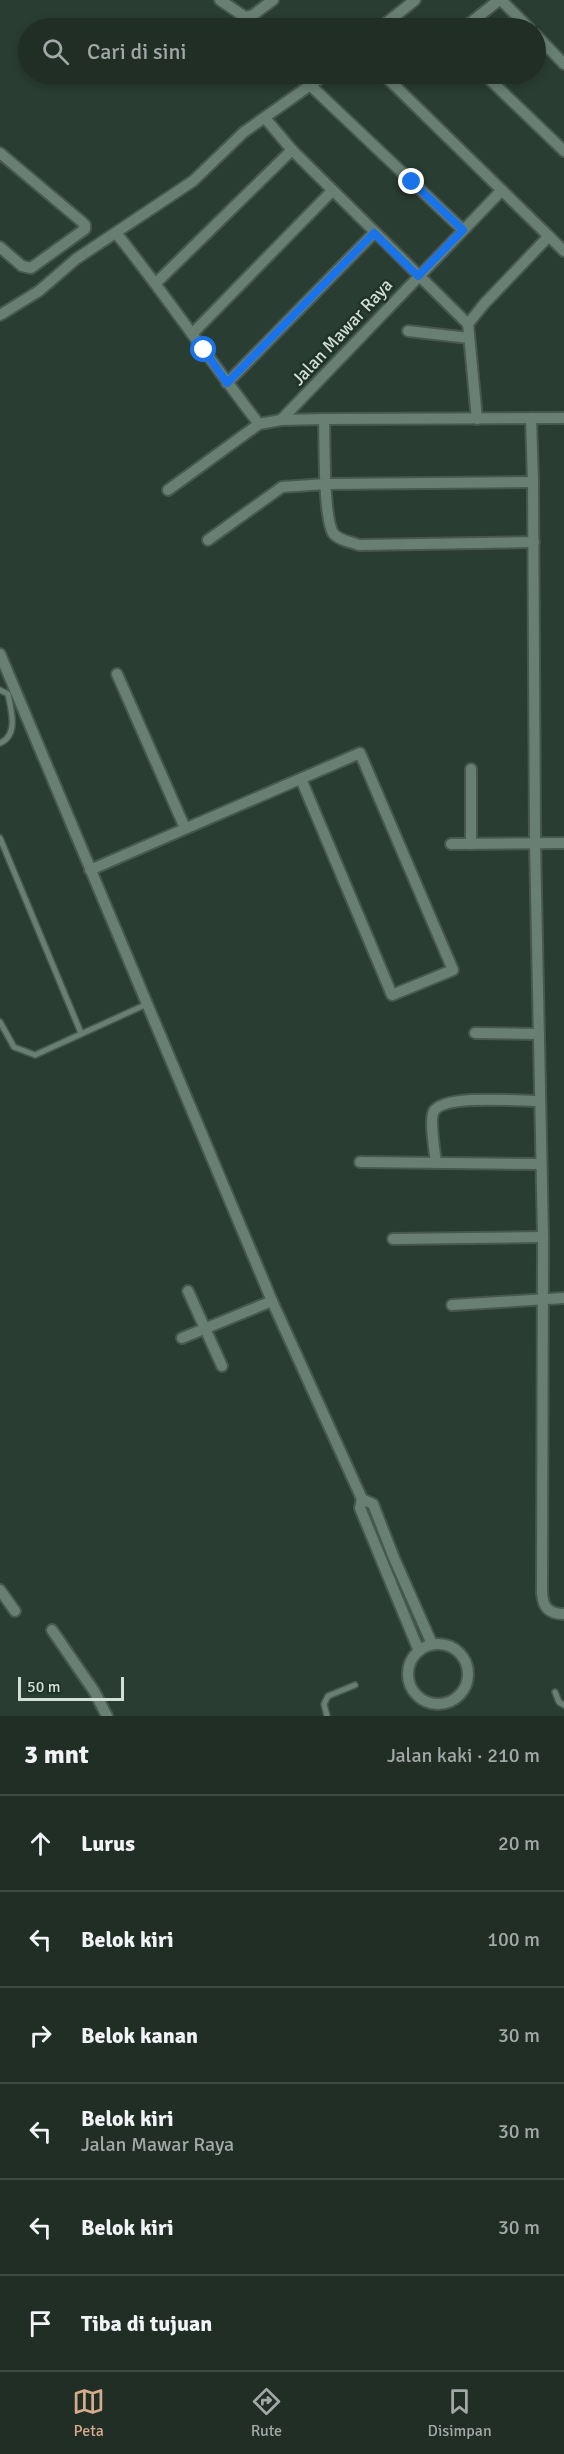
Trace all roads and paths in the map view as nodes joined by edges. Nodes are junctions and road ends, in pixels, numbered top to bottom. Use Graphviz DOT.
graph roads {
  1 [pos="220,0"];
  2 [pos="273,0"];
  3 [pos="415,0"];
  4 [pos="500,0"];
  5 [pos="392,18"];
  6 [pos="477,18"];
  7 [pos="519,18"];
  8 [pos="546,45"];
  9 [pos="564,64"];
  10 [pos="314,84"];
  11 [pos="394,84"];
  12 [pos="494,84"];
  13 [pos="311,86"];
  14 [pos="265,118"];
  15 [pos="292,150"];
  16 [pos="564,151"];
  17 [pos="0,153"];
  18 [pos="502,190"];
  19 [pos="332,191"];
  20 [pos="463,230"];
  21 [pos="116,233"];
  22 [pos="374,233"];
  23 [pos="549,236"];
  24 [pos="0,247"];
  25 [pos="564,251"];
  26 [pos="418,276"];
  27 [pos="156,283"];
  28 [pos="0,315"];
  29 [pos="468,324"];
  30 [pos="408,331"];
  31 [pos="192,334"];
  32 [pos="469,338"];
  33 [pos="227,383"];
  34 [pos="531,418"];
  35 [pos="564,418"];
  36 [pos="324,419"];
  37 [pos="477,419"];
  38 [pos="281,420"];
  39 [pos="259,424"];
  40 [pos="533,482"];
  41 [pos="326,483"];
  42 [pos="168,490"];
  43 [pos="208,540"];
  44 [pos="534,542"];
  45 [pos="0,654"];
  46 [pos="117,674"];
  47 [pos="0,690"];
  48 [pos="11,692"];
  49 [pos="0,743"];
  50 [pos="471,769"];
  51 [pos="301,779"];
  52 [pos="185,828"];
  53 [pos="0,838"];
  54 [pos="535,842"];
  55 [pos="564,843"];
  56 [pos="451,844"];
  57 [pos="471,844"];
  58 [pos="90,870"];
  59 [pos="147,1004"];
  60 [pos="0,1023"];
  61 [pos="81,1033"];
  62 [pos="475,1033"];
  63 [pos="539,1034"];
  64 [pos="540,1101"];
  65 [pos="360,1162"];
  66 [pos="436,1163"];
  67 [pos="541,1164"];
  68 [pos="543,1237"];
  69 [pos="393,1239"];
  70 [pos="188,1291"];
  71 [pos="542,1298"];
  72 [pos="564,1298"];
  73 [pos="272,1301"];
  74 [pos="452,1305"];
  75 [pos="205,1329"];
  76 [pos="182,1338"];
  77 [pos="222,1366"];
  78 [pos="362,1499"];
  79 [pos="0,1590"];
  80 [pos="15,1611"];
  81 [pos="564,1614"];
  82 [pos="52,1630"];
  83 [pos="432,1644"];
  84 [pos="419,1651"];
  85 [pos="355,1685"];
  86 [pos="555,1692"];
  87 [pos="432,1703"];
  88 [pos="564,1705"];
  89 [pos="107,1716"];
  90 [pos="327,1716"];
  91 [pos="431,1716"];
  1 -- 2 [label="street"];
  3 -- 5 [label="street"];
  4 -- 6 [label="street"];
  4 -- 7 [label="street"];
  8 -- 9 [label="street"];
  10 -- 13 [label="street"];
  11 -- 18 [label="street"];
  12 -- 16 [label="street"];
  13 -- 14 [label="street"];
  13 -- 20 [label="street"];
  14 -- 15 [label="street"];
  14 -- 21 [label="street"];
  15 -- 19 [label="street"];
  15 -- 27 [label="street"];
  17 -- 24 [label="street"];
  18 -- 20 [label="street, Jalan Mawar Raya"];
  18 -- 23 [label="street"];
  19 -- 22 [label="street"];
  19 -- 31 [label="street"];
  20 -- 26 [label="street, Jalan Mawar Raya"];
  21 -- 27 [label="street"];
  21 -- 28 [label="street"];
  22 -- 26 [label="street"];
  22 -- 33 [label="street"];
  23 -- 25 [label="street"];
  23 -- 29 [label="street"];
  26 -- 29 [label="street"];
  26 -- 38 [label="street, Jalan Mawar Raya"];
  27 -- 31 [label="street"];
  29 -- 32 [label="street"];
  30 -- 32 [label="street"];
  31 -- 33 [label="street"];
  32 -- 37 [label="street"];
  33 -- 39 [label="street"];
  34 -- 35 [label="street"];
  34 -- 37 [label="street"];
  34 -- 40 [label="street"];
  36 -- 37 [label="street"];
  36 -- 38 [label="street"];
  36 -- 41 [label="street"];
  38 -- 39 [label="street"];
  39 -- 42 [label="street"];
  40 -- 41 [label="street"];
  40 -- 44 [label="street"];
  41 -- 43 [label="street"];
  41 -- 44 [label="street"];
  44 -- 54 [label="street"];
  45 -- 48 [label="street"];
  46 -- 52 [label="street"];
  47 -- 48 [label="lane"];
  48 -- 49 [label="lane"];
  48 -- 58 [label="street"];
  50 -- 57 [label="street"];
  51 -- 51 [label="street"];
  51 -- 52 [label="street"];
  52 -- 58 [label="street"];
  53 -- 61 [label="lane"];
  54 -- 55 [label="street"];
  54 -- 57 [label="street"];
  54 -- 63 [label="street"];
  56 -- 57 [label="street"];
  58 -- 59 [label="street"];
  59 -- 61 [label="lane"];
  59 -- 73 [label="street"];
  60 -- 61 [label="lane"];
  62 -- 63 [label="street"];
  63 -- 64 [label="street"];
  64 -- 66 [label="street"];
  64 -- 67 [label="street"];
  65 -- 66 [label="street"];
  66 -- 67 [label="street"];
  67 -- 68 [label="street"];
  68 -- 69 [label="street"];
  68 -- 71 [label="street"];
  70 -- 75 [label="street"];
  71 -- 72 [label="street"];
  71 -- 74 [label="street"];
  71 -- 81 [label="street"];
  73 -- 75 [label="street"];
  73 -- 78 [label="street"];
  75 -- 76 [label="street"];
  75 -- 77 [label="street"];
  78 -- 83 [label="street"];
  78 -- 84 [label="street"];
  79 -- 80 [label="street"];
  82 -- 89 [label="street"];
  83 -- 84 [label="street"];
  83 -- 87 [label="street"];
  84 -- 87 [label="street"];
  85 -- 90 [label="lane"];
  86 -- 88 [label="lane"];
  87 -- 91 [label="street"];
}
